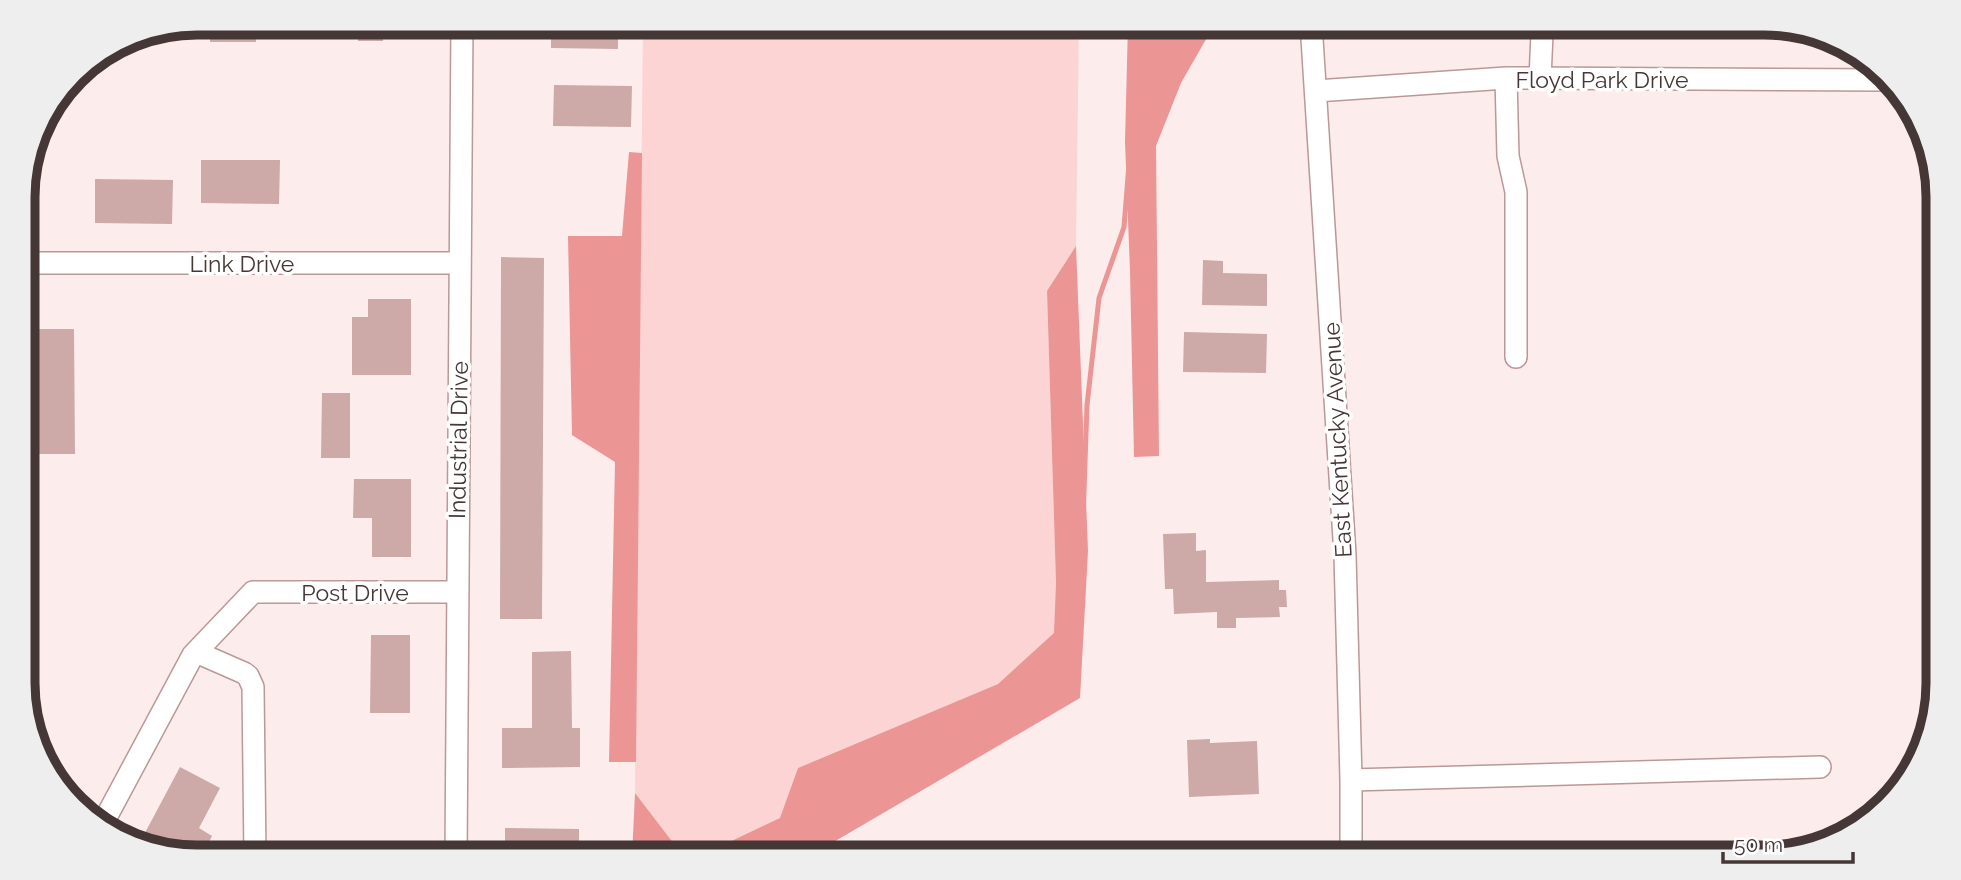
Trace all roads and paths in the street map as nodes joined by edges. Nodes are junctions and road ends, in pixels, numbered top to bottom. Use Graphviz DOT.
graph roads {
  1 [pos="462,35"];
  2 [pos="1312,35"];
  3 [pos="1542,35"];
  4 [pos="1506,78"];
  5 [pos="1540,78"];
  6 [pos="1877,80"];
  7 [pos="1316,91"];
  8 [pos="35,263"];
  9 [pos="460,263"];
  10 [pos="1516,357"];
  11 [pos="457,592"];
  12 [pos="196,652"];
  13 [pos="1820,767"];
  14 [pos="1351,780"];
  15 [pos="106,817"];
  16 [pos="255,845"];
  17 [pos="456,845"];
  18 [pos="1351,845"];
  1 -- 9 [label="street, Industrial Drive"];
  2 -- 7 [label="street, East Kentucky Avenue"];
  3 -- 5 [label="street"];
  4 -- 5 [label="street, Floyd Park Drive"];
  4 -- 7 [label="street, Floyd Park Drive"];
  4 -- 10 [label="street"];
  5 -- 6 [label="street, Floyd Park Drive"];
  7 -- 14 [label="street, East Kentucky Avenue"];
  8 -- 9 [label="street, Link Drive"];
  9 -- 11 [label="street, Industrial Drive"];
  11 -- 12 [label="street, Post Drive"];
  11 -- 17 [label="street, Industrial Drive"];
  12 -- 15 [label="street"];
  12 -- 16 [label="street"];
  13 -- 14 [label="street"];
  14 -- 18 [label="street, East Kentucky Avenue"];
}
